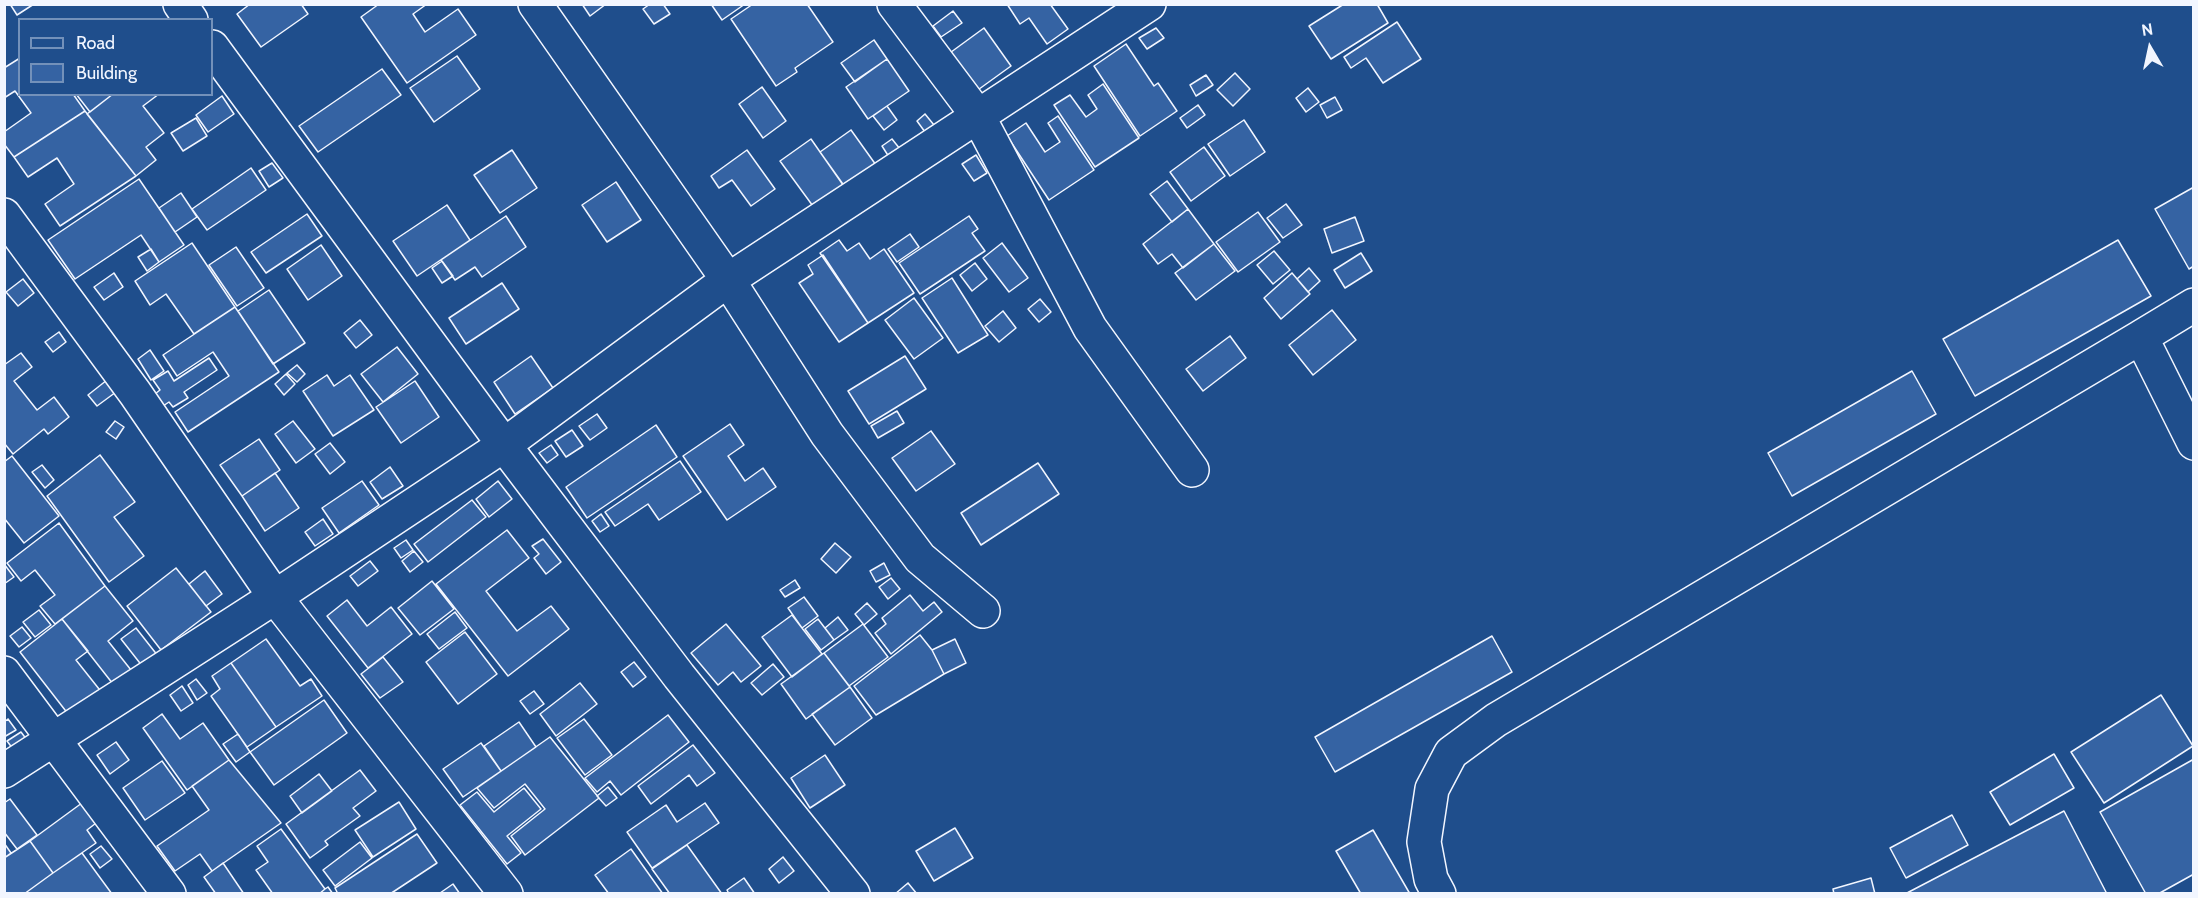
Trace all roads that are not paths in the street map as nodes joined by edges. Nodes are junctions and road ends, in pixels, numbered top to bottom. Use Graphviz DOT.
graph roads {
  1 [pos="180,4"];
  2 [pos="535,4"];
  3 [pos="894,4"];
  4 [pos="1149,4"];
  5 [pos="190,18"];
  6 [pos="213,48"];
  7 [pos="978,116"];
  8 [pos="4,214"];
  9 [pos="728,280"];
  10 [pos="2193,306"];
  11 [pos="2140,338"];
  12 [pos="2193,443"];
  13 [pos="504,445"];
  14 [pos="1192,470"];
  15 [pos="275,597"];
  16 [pos="983,611"];
  17 [pos="4,673"];
  18 [pos="54,738"];
  19 [pos="4,771"];
  20 [pos="169,894"];
  21 [pos="506,894"];
  22 [pos="853,894"];
  23 [pos="1439,894"];
  1 -- 5 [label="street"];
  2 -- 9 [label="street"];
  3 -- 7 [label="street"];
  4 -- 7 [label="street"];
  6 -- 13 [label="street"];
  7 -- 9 [label="street"];
  7 -- 14 [label="street"];
  8 -- 15 [label="street"];
  9 -- 13 [label="street"];
  9 -- 16 [label="street"];
  10 -- 11 [label="street"];
  11 -- 12 [label="street"];
  11 -- 23 [label="street"];
  13 -- 15 [label="street"];
  13 -- 22 [label="street"];
  15 -- 18 [label="street"];
  15 -- 21 [label="street"];
  17 -- 18 [label="street"];
  18 -- 19 [label="street"];
  18 -- 20 [label="street"];
}
